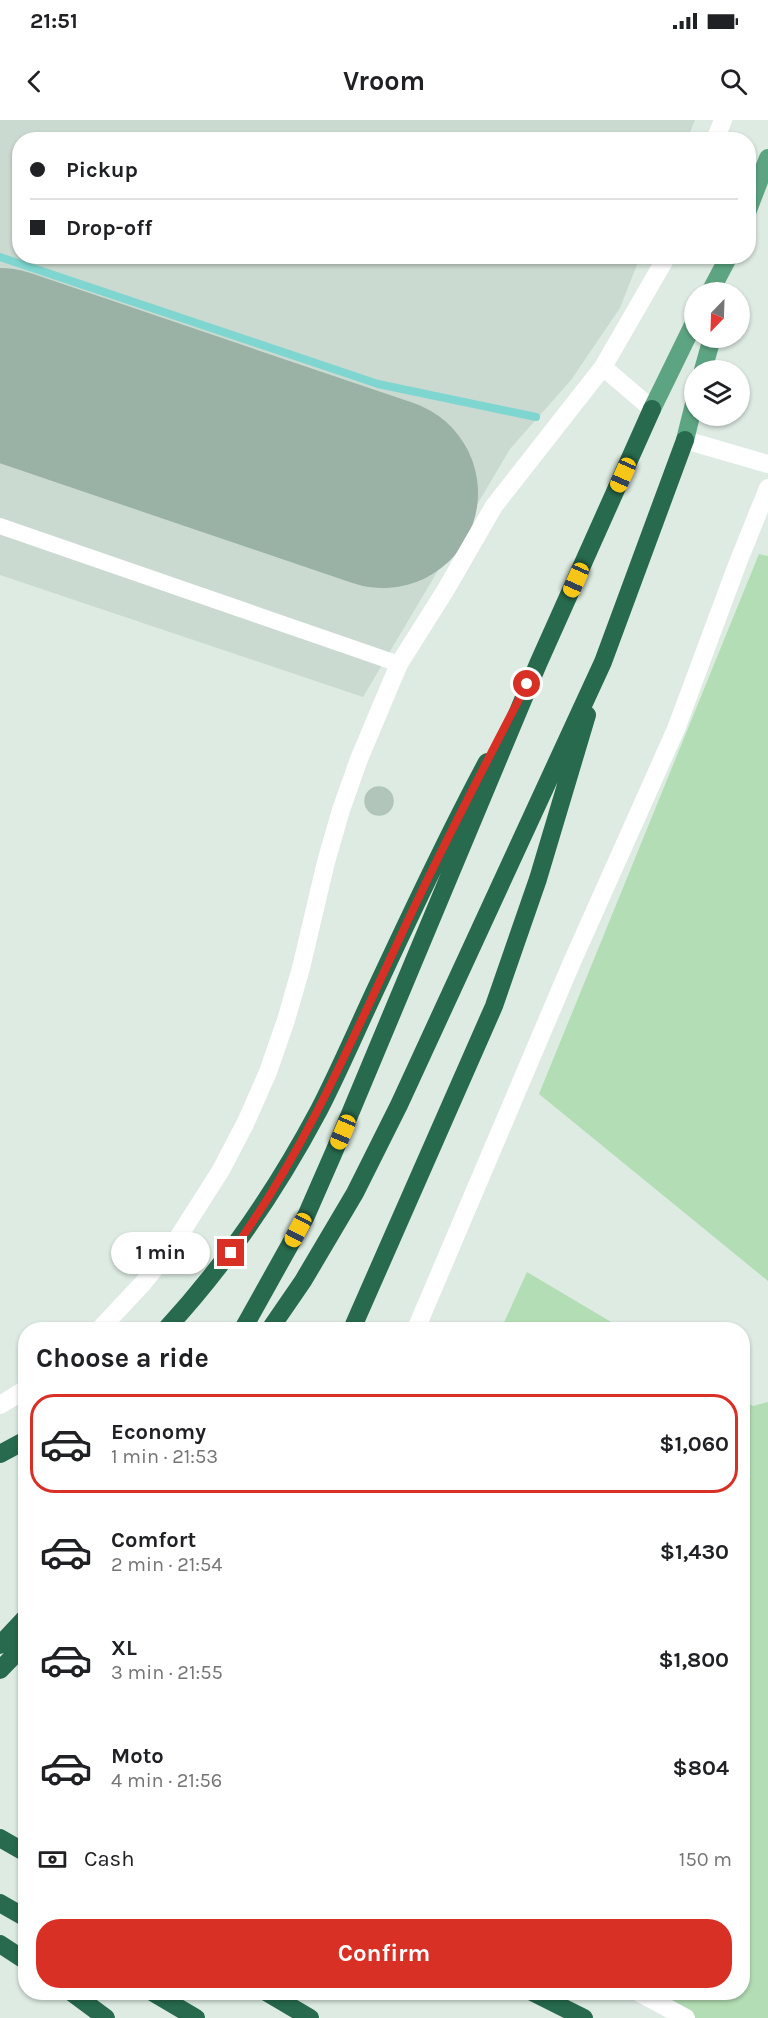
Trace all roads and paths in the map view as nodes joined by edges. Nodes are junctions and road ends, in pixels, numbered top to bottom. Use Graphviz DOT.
graph roads {
  1 [pos="768,158"];
  2 [pos="756,189"];
  3 [pos="662,264"];
  4 [pos="726,264"];
  5 [pos="729,264"];
  6 [pos="716,282"];
  7 [pos="725,282"];
  8 [pos="684,343"];
  9 [pos="603,367"];
  10 [pos="652,409"];
  11 [pos="688,426"];
  12 [pos="685,440"];
  13 [pos="768,464"];
  14 [pos="768,488"];
  15 [pos="0,526"];
  16 [pos="603,662"];
  17 [pos="399,664"];
  18 [pos="538,664"];
  19 [pos="107,1322"];
  20 [pos="172,1322"];
  21 [pos="247,1322"];
  22 [pos="275,1322"];
  23 [pos="355,1322"];
  24 [pos="419,1322"];
  25 [pos="18,1394"];
  26 [pos="0,1405"];
  27 [pos="18,1444"];
  28 [pos="0,1454"];
  29 [pos="18,1626"];
  30 [pos="0,1645"];
  31 [pos="18,1651"];
  32 [pos="0,1670"];
  33 [pos="0,1838"];
  34 [pos="18,1848"];
  35 [pos="0,1903"];
  36 [pos="18,1913"];
  37 [pos="0,1944"];
  38 [pos="18,1956"];
  39 [pos="82,2000"];
  40 [pos="166,2000"];
  41 [pos="280,2000"];
  42 [pos="548,2000"];
  43 [pos="653,2000"];
  44 [pos="106,2018"];
  45 [pos="196,2018"];
  46 [pos="310,2018"];
  47 [pos="584,2018"];
  48 [pos="686,2018"];
  1 -- 2 [label="main road"];
  3 -- 9 [label="street"];
  4 -- 6 [label="main road"];
  5 -- 7 [label="main road"];
  8 -- 10 [label="main road"];
  9 -- 10 [label="street"];
  9 -- 17 [label="street"];
  10 -- 18 [label="highway"];
  11 -- 12 [label="main road"];
  12 -- 13 [label="street"];
  12 -- 16 [label="highway"];
  14 -- 24 [label="street"];
  15 -- 17 [label="lane"];
  16 -- 22 [label="highway"];
  16 -- 23 [label="highway"];
  17 -- 19 [label="street"];
  18 -- 20 [label="highway"];
  18 -- 21 [label="highway"];
  25 -- 26 [label="street"];
  27 -- 28 [label="highway"];
  29 -- 30 [label="highway"];
  31 -- 32 [label="highway"];
  33 -- 34 [label="highway"];
  35 -- 36 [label="highway"];
  37 -- 38 [label="highway"];
  39 -- 44 [label="highway"];
  40 -- 45 [label="highway"];
  41 -- 46 [label="highway"];
  42 -- 47 [label="highway"];
  43 -- 48 [label="street"];
}
